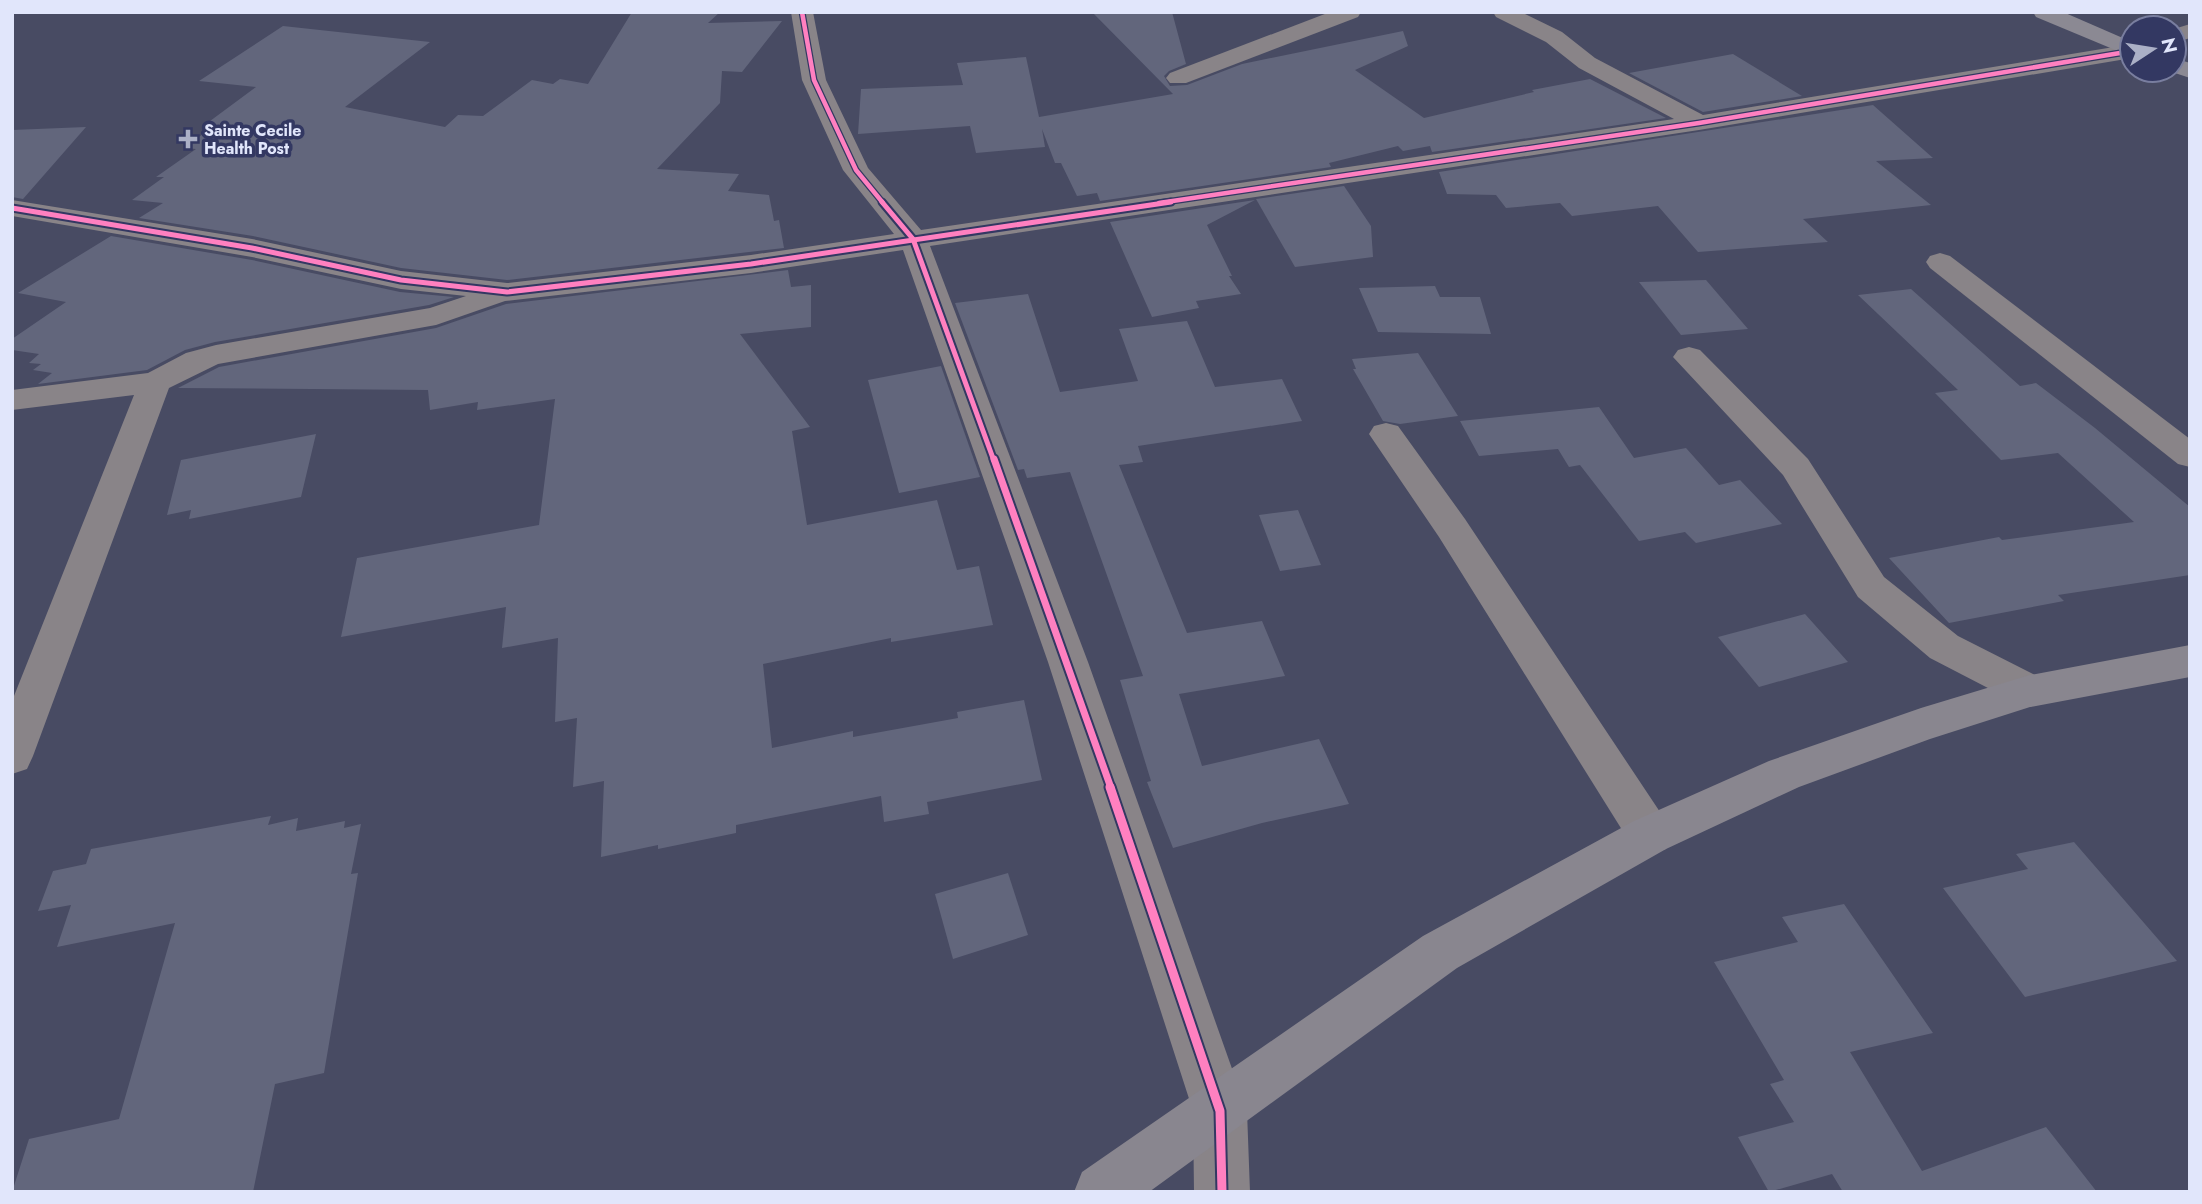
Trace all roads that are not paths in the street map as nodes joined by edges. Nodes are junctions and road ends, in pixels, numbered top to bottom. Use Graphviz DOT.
graph roads {
  1 [pos="802,12"];
  2 [pos="1350,12"];
  3 [pos="1504,12"];
  4 [pos="2044,12"];
  5 [pos="2118,44"];
  6 [pos="2118,52"];
  7 [pos="1178,78"];
  8 [pos="1699,123"];
  9 [pos="12,208"];
  10 [pos="913,239"];
  11 [pos="1940,262"];
  12 [pos="507,292"];
  13 [pos="1689,357"];
  14 [pos="155,382"];
  15 [pos="12,400"];
  16 [pos="1386,434"];
  17 [pos="2190,456"];
  18 [pos="2190,661"];
  19 [pos="2030,691"];
  20 [pos="12,756"];
  21 [pos="1650,835"];
  22 [pos="1220,1111"];
  23 [pos="1102,1192"];
  24 [pos="1222,1192"];
  1 -- 10 [label="street"];
  2 -- 7 [label="street"];
  3 -- 8 [label="street"];
  4 -- 5 [label="highway"];
  6 -- 8 [label="street"];
  8 -- 10 [label="street"];
  9 -- 12 [label="street"];
  10 -- 12 [label="street"];
  10 -- 22 [label="street"];
  11 -- 17 [label="street"];
  12 -- 14 [label="street"];
  13 -- 19 [label="street"];
  14 -- 15 [label="street"];
  14 -- 20 [label="street"];
  16 -- 21 [label="street"];
  18 -- 19 [label="main road"];
  19 -- 21 [label="main road"];
  21 -- 22 [label="main road"];
  22 -- 23 [label="main road"];
  22 -- 24 [label="street"];
}
